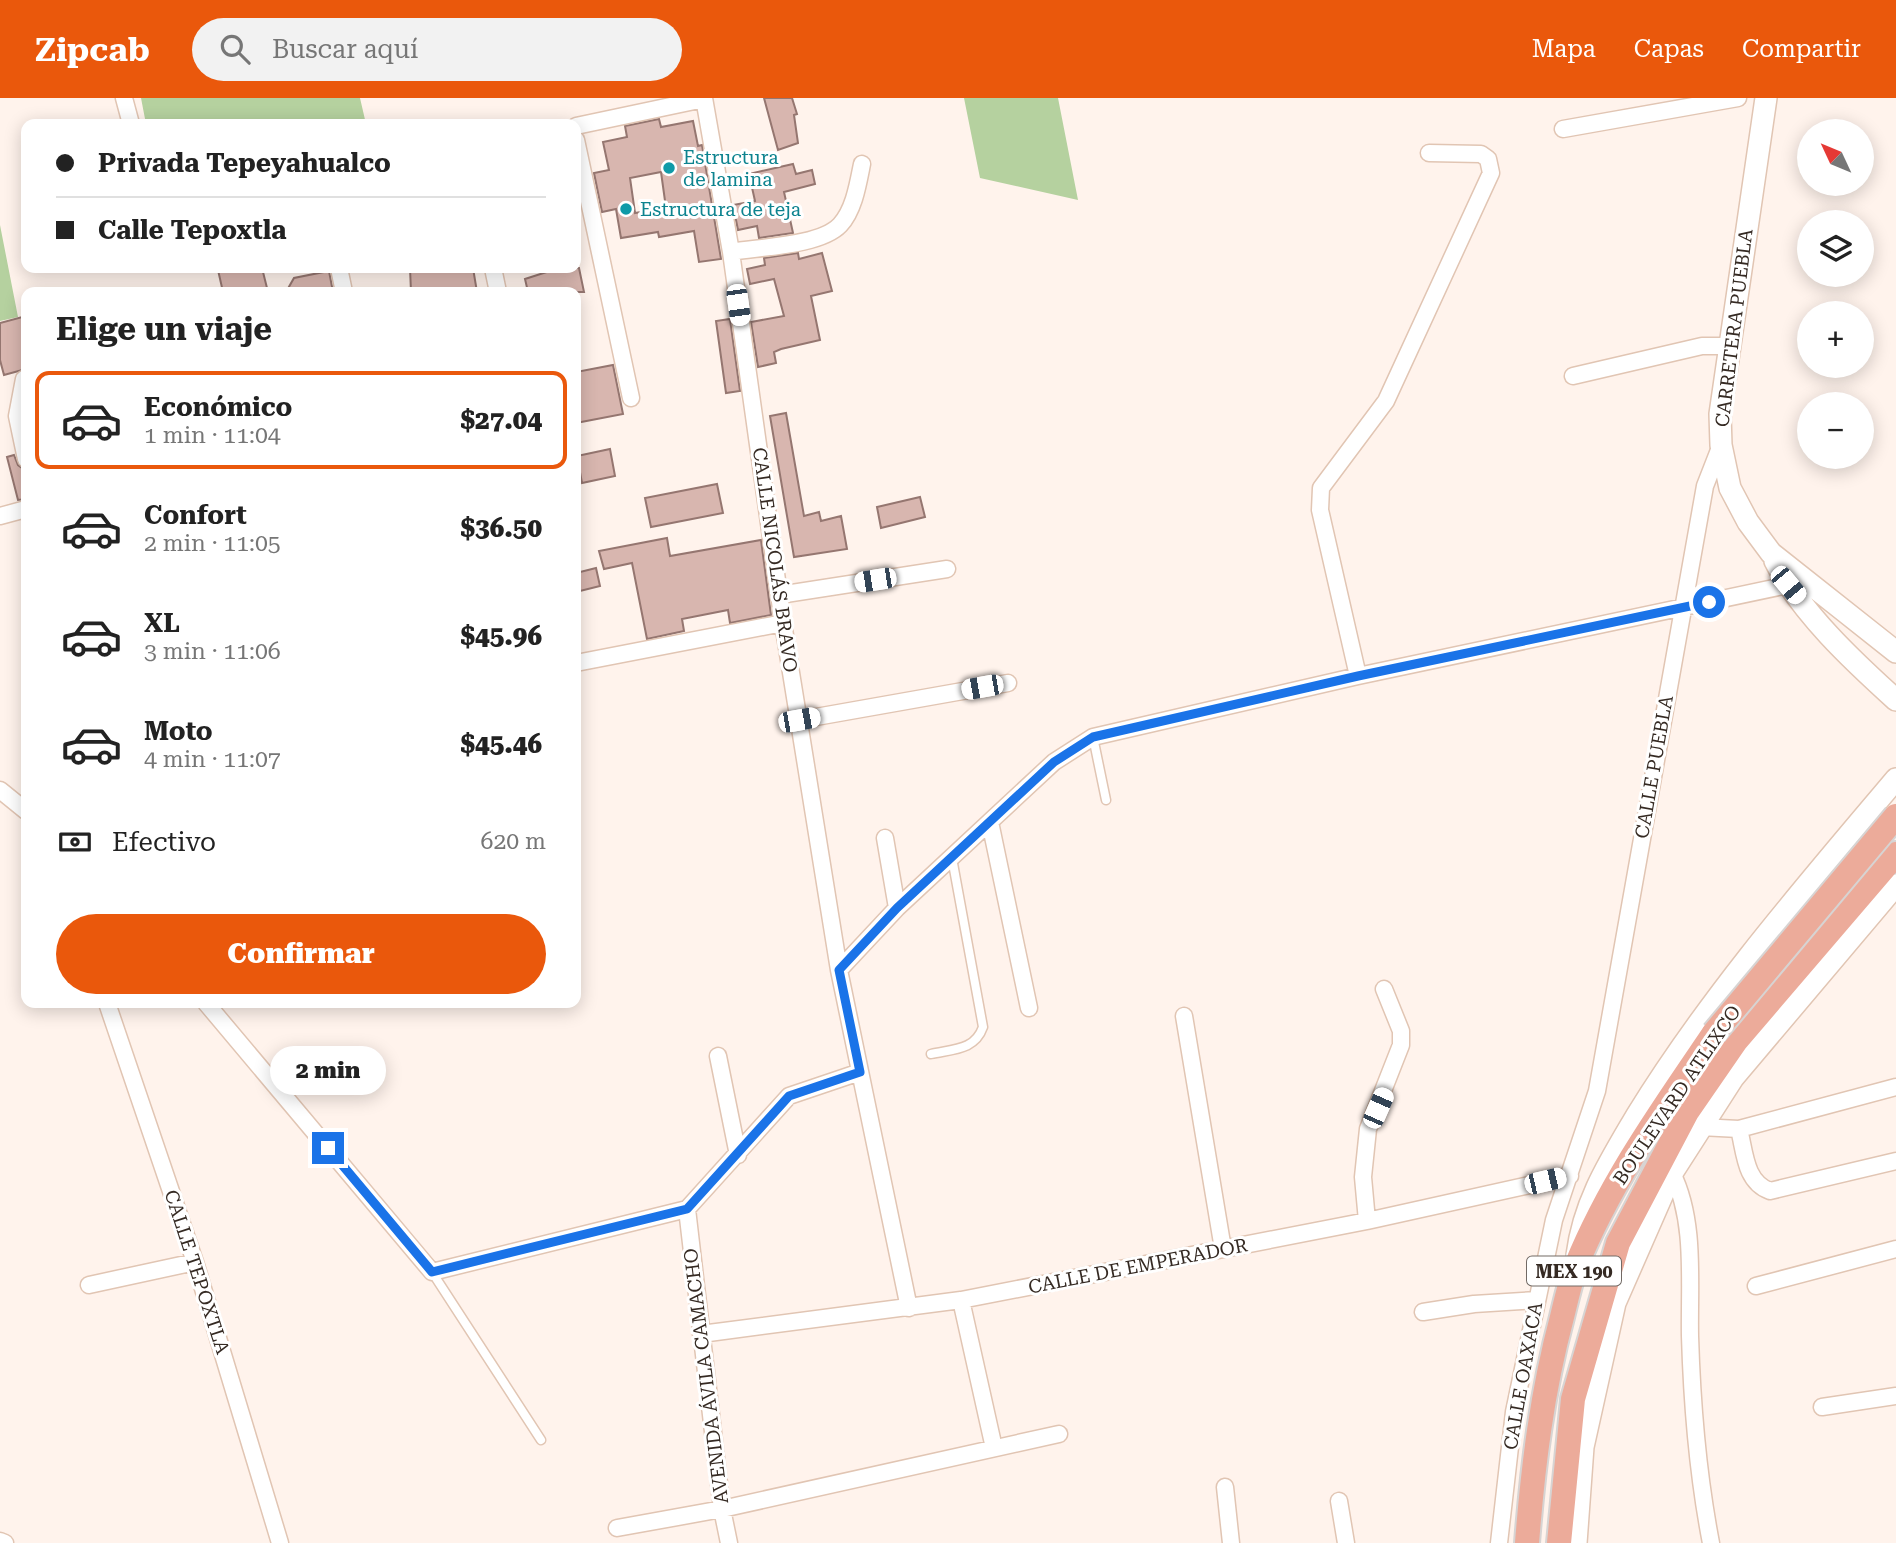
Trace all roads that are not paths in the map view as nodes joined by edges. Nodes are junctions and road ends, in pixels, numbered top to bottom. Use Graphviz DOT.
graph roads {
  1 [pos="124,98"];
  2 [pos="704,98"];
  3 [pos="1738,98"];
  4 [pos="1766,98"];
  5 [pos="130,119"];
  6 [pos="581,125"];
  7 [pos="1563,129"];
  8 [pos="1429,153"];
  9 [pos="581,163"];
  10 [pos="862,164"];
  11 [pos="731,252"];
  12 [pos="1730,346"];
  13 [pos="1573,376"];
  14 [pos="21,394"];
  15 [pos="631,398"];
  16 [pos="21,435"];
  17 [pos="1721,445"];
  18 [pos="21,510"];
  19 [pos="0,516"];
  20 [pos="947,569"];
  21 [pos="1794,579"];
  22 [pos="779,595"];
  23 [pos="1682,608"];
  24 [pos="783,623"];
  25 [pos="1896,652"];
  26 [pos="581,662"];
  27 [pos="1358,676"];
  28 [pos="1008,682"];
  29 [pos="1896,700"];
  30 [pos="799,720"];
  31 [pos="1093,737"];
  32 [pos="1896,779"];
  33 [pos="0,790"];
  34 [pos="1106,800"];
  35 [pos="21,807"];
  36 [pos="1889,812"];
  37 [pos="990,822"];
  38 [pos="885,838"];
  39 [pos="1896,854"];
  40 [pos="952,858"];
  41 [pos="1896,885"];
  42 [pos="897,908"];
  43 [pos="839,970"];
  44 [pos="1384,989"];
  45 [pos="109,1008"];
  46 [pos="210,1008"];
  47 [pos="1029,1008"];
  48 [pos="1184,1016"];
  49 [pos="1725,1037"];
  50 [pos="932,1054"];
  51 [pos="718,1056"];
  52 [pos="860,1072"];
  53 [pos="1896,1087"];
  54 [pos="1597,1091"];
  55 [pos="1700,1127"];
  56 [pos="1740,1129"];
  57 [pos="738,1154"];
  58 [pos="1896,1161"];
  59 [pos="1671,1173"];
  60 [pos="1570,1176"];
  61 [pos="687,1209"];
  62 [pos="1367,1221"];
  63 [pos="1223,1249"];
  64 [pos="1896,1249"];
  65 [pos="195,1262"];
  66 [pos="1575,1268"];
  67 [pos="432,1272"];
  68 [pos="89,1285"];
  69 [pos="1756,1286"];
  70 [pos="961,1300"];
  71 [pos="1537,1300"];
  72 [pos="909,1308"];
  73 [pos="1423,1312"];
  74 [pos="701,1334"];
  75 [pos="1896,1396"];
  76 [pos="1822,1407"];
  77 [pos="1059,1434"];
  78 [pos="541,1440"];
  79 [pos="994,1448"];
  80 [pos="1226,1488"];
  81 [pos="1339,1502"];
  82 [pos="722,1509"];
  83 [pos="617,1528"];
  84 [pos="0,1541"];
  85 [pos="5,1543"];
  86 [pos="280,1543"];
  87 [pos="729,1543"];
  88 [pos="1231,1543"];
  89 [pos="1346,1543"];
  90 [pos="1499,1543"];
  91 [pos="1527,1543"];
  92 [pos="1559,1543"];
  93 [pos="1576,1543"];
  94 [pos="1711,1543"];
  1 -- 5 [label="street"];
  2 -- 6 [label="street"];
  2 -- 11 [label="street, CALLE NICOLÁS BRAVO"];
  3 -- 7 [label="street"];
  4 -- 12 [label="main road, CARRETERA PUEBLA"];
  8 -- 27 [label="street"];
  9 -- 15 [label="street"];
  10 -- 11 [label="street"];
  11 -- 22 [label="street, CALLE NICOLÁS BRAVO"];
  12 -- 13 [label="street"];
  12 -- 17 [label="main road, CARRETERA PUEBLA"];
  14 -- 16 [label="street"];
  17 -- 21 [label="main road, CARRETERA PUEBLA"];
  17 -- 23 [label="street, CALLE PUEBLA"];
  18 -- 19 [label="street"];
  20 -- 22 [label="street"];
  21 -- 23 [label="street"];
  21 -- 25 [label="main road"];
  21 -- 29 [label="main road"];
  22 -- 24 [label="street, CALLE NICOLÁS BRAVO"];
  23 -- 27 [label="street"];
  23 -- 54 [label="street, CALLE PUEBLA"];
  24 -- 26 [label="street"];
  24 -- 30 [label="street, CALLE NICOLÁS BRAVO"];
  27 -- 31 [label="street"];
  28 -- 30 [label="street"];
  30 -- 43 [label="street, CALLE NICOLÁS BRAVO"];
  31 -- 34 [label="lane"];
  31 -- 37 [label="street"];
  32 -- 36 [label="main road"];
  33 -- 35 [label="street"];
  36 -- 49 [label="main road, BOULEVARD ATLIXCO / MEX 190, bridge"];
  36 -- 66 [label="main road"];
  37 -- 40 [label="street"];
  37 -- 47 [label="street"];
  38 -- 42 [label="street"];
  39 -- 49 [label="main road, MEX 190"];
  40 -- 42 [label="street"];
  40 -- 50 [label="lane"];
  41 -- 55 [label="main road"];
  42 -- 43 [label="street"];
  43 -- 52 [label="street, CALLE NICOLÁS BRAVO"];
  44 -- 62 [label="street"];
  45 -- 65 [label="street, CALLE TEPOXTLA"];
  46 -- 67 [label="street"];
  48 -- 63 [label="street"];
  49 -- 66 [label="main road, BOULEVARD ATLIXCO / MEX 190"];
  49 -- 92 [label="main road, MEX 190"];
  51 -- 57 [label="street"];
  52 -- 57 [label="street"];
  52 -- 72 [label="street, CALLE NICOLÁS BRAVO"];
  53 -- 56 [label="street"];
  54 -- 60 [label="street, CALLE OAXACA"];
  55 -- 56 [label="street"];
  55 -- 59 [label="main road"];
  56 -- 58 [label="street"];
  57 -- 61 [label="street"];
  59 -- 93 [label="main road"];
  59 -- 94 [label="street"];
  60 -- 62 [label="street, CALLE DE EMPERADOR"];
  60 -- 71 [label="street, CALLE OAXACA"];
  61 -- 67 [label="street"];
  61 -- 74 [label="street, AVENIDA ÁVILA CAMACHO"];
  62 -- 63 [label="street, CALLE DE EMPERADOR"];
  63 -- 70 [label="street, CALLE DE EMPERADOR"];
  64 -- 69 [label="street"];
  65 -- 68 [label="street"];
  65 -- 86 [label="street, CALLE TEPOXTLA"];
  66 -- 91 [label="main road, BOULEVARD ATLIXCO / MEX 190"];
  67 -- 78 [label="lane"];
  70 -- 72 [label="street, CALLE DE EMPERADOR"];
  70 -- 79 [label="street"];
  71 -- 73 [label="street"];
  71 -- 90 [label="street, CALLE OAXACA"];
  72 -- 74 [label="street, CALLE DE EMPERADOR"];
  74 -- 82 [label="street, AVENIDA ÁVILA CAMACHO"];
  75 -- 76 [label="street"];
  77 -- 79 [label="street"];
  79 -- 82 [label="street"];
  80 -- 88 [label="street"];
  81 -- 89 [label="street"];
  82 -- 83 [label="street"];
  82 -- 87 [label="street, AVENIDA ÁVILA CAMACHO"];
  84 -- 85 [label="street"];
}
